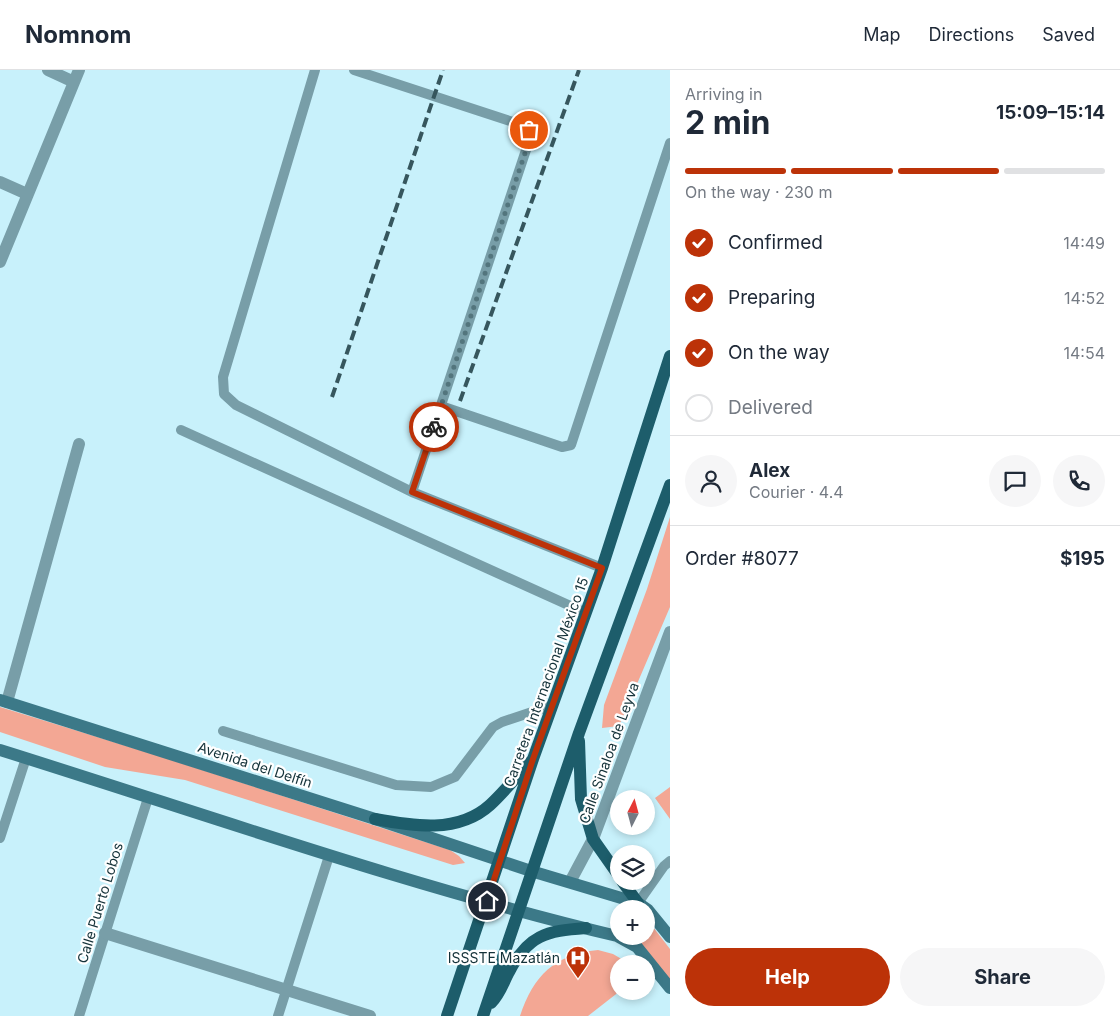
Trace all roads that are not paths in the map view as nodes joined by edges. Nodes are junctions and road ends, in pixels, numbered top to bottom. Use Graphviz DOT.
graph roads {
  1 [pos="48,70"];
  2 [pos="315,70"];
  3 [pos="354,70"];
  4 [pos="76,76"];
  5 [pos="670,143"];
  6 [pos="0,182"];
  7 [pos="27,194"];
  8 [pos="0,262"];
  9 [pos="670,356"];
  10 [pos="441,406"];
  11 [pos="181,430"];
  12 [pos="79,444"];
  13 [pos="670,485"];
  14 [pos="412,492"];
  15 [pos="602,568"];
  16 [pos="586,613"];
  17 [pos="670,632"];
  18 [pos="3,701"];
  19 [pos="553,705"];
  20 [pos="223,731"];
  21 [pos="578,733"];
  22 [pos="0,750"];
  23 [pos="26,758"];
  24 [pos="533,759"];
  25 [pos="148,798"];
  26 [pos="375,819"];
  27 [pos="0,838"];
  28 [pos="593,839"];
  29 [pos="329,856"];
  30 [pos="499,861"];
  31 [pos="670,862"];
  32 [pos="610,863"];
  33 [pos="531,871"];
  34 [pos="570,882"];
  35 [pos="628,900"];
  36 [pos="640,900"];
  37 [pos="487,901"];
  38 [pos="519,910"];
  39 [pos="655,919"];
  40 [pos="586,928"];
  41 [pos="105,933"];
  42 [pos="670,937"];
  43 [pos="670,988"];
  44 [pos="286,990"];
  45 [pos="484,1012"];
  46 [pos="79,1016"];
  47 [pos="278,1016"];
  48 [pos="370,1016"];
  49 [pos="447,1016"];
  1 -- 4 [label="street"];
  2 -- 14 [label="lane"];
  3 -- 10 [label="lane"];
  4 -- 7 [label="street"];
  5 -- 10 [label="lane"];
  6 -- 7 [label="street"];
  7 -- 8 [label="street"];
  9 -- 15 [label="main road, Carretera Internacional México 15"];
  10 -- 14 [label="lane"];
  11 -- 16 [label="lane"];
  12 -- 18 [label="street"];
  13 -- 21 [label="main road"];
  14 -- 15 [label="lane"];
  15 -- 16 [label="main road, Carretera Internacional México 15"];
  16 -- 19 [label="main road, Carretera Internacional México 15"];
  17 -- 28 [label="street, Calle Sinaloa de Leyva"];
  18 -- 26 [label="street, Avenida del Delfín"];
  19 -- 20 [label="lane"];
  19 -- 24 [label="main road, Carretera Internacional México 15"];
  21 -- 28 [label="main road"];
  21 -- 33 [label="main road"];
  22 -- 23 [label="street"];
  23 -- 25 [label="street"];
  23 -- 27 [label="lane"];
  24 -- 26 [label="main road"];
  24 -- 30 [label="main road, Carretera Internacional México 15"];
  25 -- 29 [label="street"];
  25 -- 41 [label="lane, Calle Puerto Lobos"];
  26 -- 30 [label="street, Avenida del Delfín"];
  28 -- 32 [label="main road"];
  28 -- 34 [label="street, Calle Sinaloa de Leyva"];
  29 -- 37 [label="street"];
  29 -- 44 [label="lane"];
  30 -- 33 [label="street"];
  30 -- 37 [label="main road, Carretera Internacional México 15"];
  31 -- 36 [label="lane"];
  33 -- 34 [label="street"];
  33 -- 38 [label="main road"];
  34 -- 35 [label="street"];
  37 -- 38 [label="street"];
  37 -- 49 [label="main road, Carretera Internacional México 15"];
  38 -- 40 [label="street"];
  38 -- 45 [label="main road"];
  39 -- 42 [label="street"];
  40 -- 43 [label="street"];
  40 -- 45 [label="main road"];
  41 -- 44 [label="street"];
  41 -- 46 [label="lane, Calle Puerto Lobos"];
  44 -- 47 [label="lane"];
  44 -- 48 [label="street"];
}
